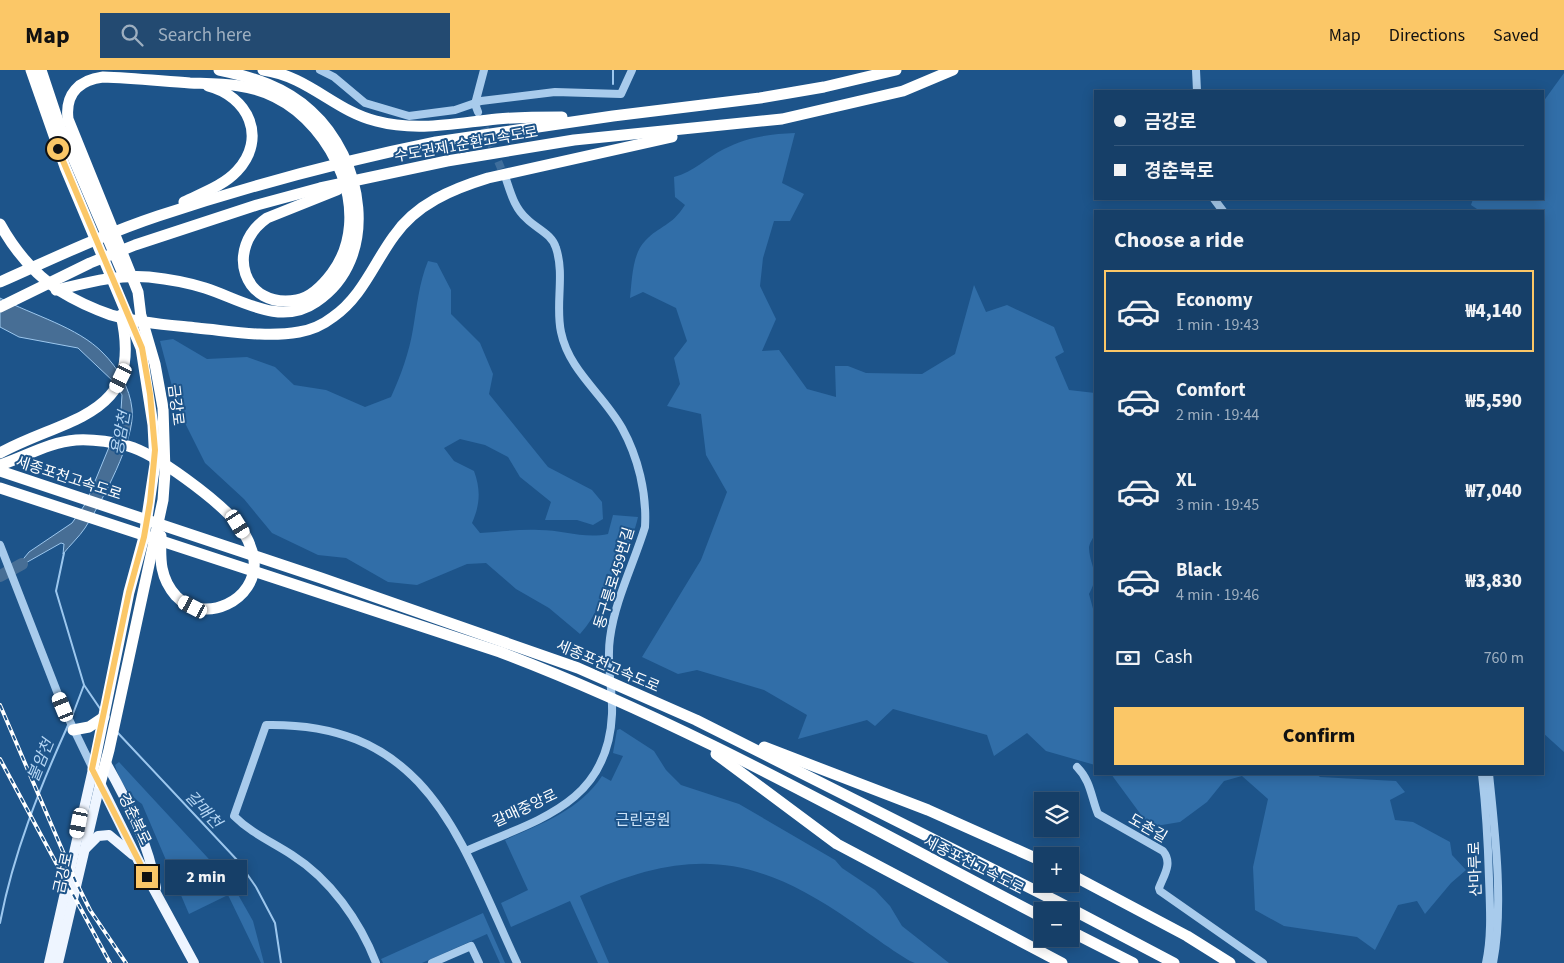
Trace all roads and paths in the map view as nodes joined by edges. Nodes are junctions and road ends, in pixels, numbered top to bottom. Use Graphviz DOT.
graph roads {
  1 [pos="25,70"];
  2 [pos="31,70"];
  3 [pos="41,70"];
  4 [pos="219,70"];
  5 [pos="263,70"];
  6 [pos="320,70"];
  7 [pos="484,70"];
  8 [pos="632,70"];
  9 [pos="896,70"];
  10 [pos="953,70"];
  11 [pos="1196,70"];
  12 [pos="191,83"];
  13 [pos="1197,90"];
  14 [pos="475,104"];
  15 [pos="478,112"];
  16 [pos="613,116"];
  17 [pos="716,127"];
  18 [pos="334,148"];
  19 [pos="64,167"];
  20 [pos="371,176"];
  21 [pos="506,179"];
  22 [pos="352,196"];
  23 [pos="157,216"];
  24 [pos="0,224"];
  25 [pos="0,282"];
  26 [pos="114,286"];
  27 [pos="18,298"];
  28 [pos="0,306"];
  29 [pos="142,317"];
  30 [pos="0,453"];
  31 [pos="0,465"];
  32 [pos="0,471"];
  33 [pos="0,488"];
  34 [pos="163,500"];
  35 [pos="0,545"];
  36 [pos="609,666"];
  37 [pos="104,717"];
  38 [pos="696,720"];
  39 [pos="73,730"];
  40 [pos="689,733"];
  41 [pos="106,762"];
  42 [pos="1078,767"];
  43 [pos="92,769"];
  44 [pos="1482,775"];
  45 [pos="1488,775"];
  46 [pos="100,784"];
  47 [pos="83,851"];
  48 [pos="466,851"];
  49 [pos="1034,857"];
  50 [pos="138,860"];
  51 [pos="1079,879"];
  52 [pos="157,894"];
  53 [pos="1034,913"];
  54 [pos="1079,936"];
  55 [pos="49,963"];
  56 [pos="58,963"];
  57 [pos="194,963"];
  58 [pos="376,963"];
  59 [pos="432,963"];
  60 [pos="479,963"];
  61 [pos="517,963"];
  62 [pos="1062,963"];
  63 [pos="1133,963"];
  64 [pos="1174,963"];
  65 [pos="1230,963"];
  66 [pos="1263,963"];
  67 [pos="1486,963"];
  68 [pos="1493,963"];
  1 -- 19 [label="highway"];
  2 -- 19 [label="highway, 금강로"];
  3 -- 29 [label="highway, 금강로"];
  4 -- 18 [label="highway"];
  5 -- 16 [label="highway"];
  6 -- 14 [label="street"];
  7 -- 14 [label="street"];
  8 -- 14 [label="street"];
  9 -- 16 [label="highway, 수도권제1순환고속도로"];
  10 -- 17 [label="highway, 수도권제1순환고속도로"];
  11 -- 13 [label="street"];
  12 -- 18 [label="highway"];
  12 -- 23 [label="highway"];
  12 -- 29 [label="highway"];
  14 -- 15 [label="street"];
  16 -- 23 [label="highway, 수도권제1순환고속도로"];
  17 -- 20 [label="highway, 수도권제1순환고속도로"];
  17 -- 24 [label="highway"];
  18 -- 22 [label="highway"];
  19 -- 26 [label="highway, 금강로"];
  20 -- 22 [label="highway"];
  20 -- 27 [label="highway, 수도권제1순환고속도로"];
  21 -- 36 [label="street, 동구릉로459번길"];
  22 -- 27 [label="highway"];
  23 -- 25 [label="highway, 수도권제1순환고속도로"];
  26 -- 30 [label="highway"];
  26 -- 37 [label="highway, 금강로"];
  27 -- 28 [label="highway, 수도권제1순환고속도로"];
  29 -- 34 [label="highway, 금강로"];
  31 -- 34 [label="highway"];
  32 -- 38 [label="highway, 세종포천고속도로"];
  33 -- 40 [label="highway, 세종포천고속도로"];
  34 -- 41 [label="highway, 금강로"];
  35 -- 39 [label="street, 경춘북로"];
  36 -- 48 [label="street, 갈매중앙로"];
  37 -- 39 [label="highway"];
  37 -- 43 [label="highway, 금강로"];
  38 -- 49 [label="highway"];
  38 -- 64 [label="highway, 세종포천고속도로"];
  39 -- 43 [label="street, 경춘북로"];
  40 -- 53 [label="highway, 세종포천고속도로"];
  40 -- 62 [label="highway"];
  41 -- 46 [label="highway, 금강로"];
  41 -- 52 [label="main road"];
  42 -- 66 [label="street, 도촌길"];
  43 -- 46 [label="main road, 경춘북로"];
  43 -- 55 [label="main road, 금강로"];
  44 -- 67 [label="street, 산마루로"];
  45 -- 68 [label="street, 산마루로"];
  46 -- 47 [label="main road, 금강로"];
  46 -- 50 [label="main road, 경춘북로"];
  47 -- 50 [label="main road"];
  47 -- 56 [label="main road, 금강로"];
  48 -- 58 [label="street"];
  48 -- 61 [label="street"];
  50 -- 52 [label="main road, 경춘북로"];
  51 -- 65 [label="highway"];
  52 -- 57 [label="main road, 경춘북로"];
  54 -- 63 [label="highway"];
  59 -- 60 [label="street"];
}
